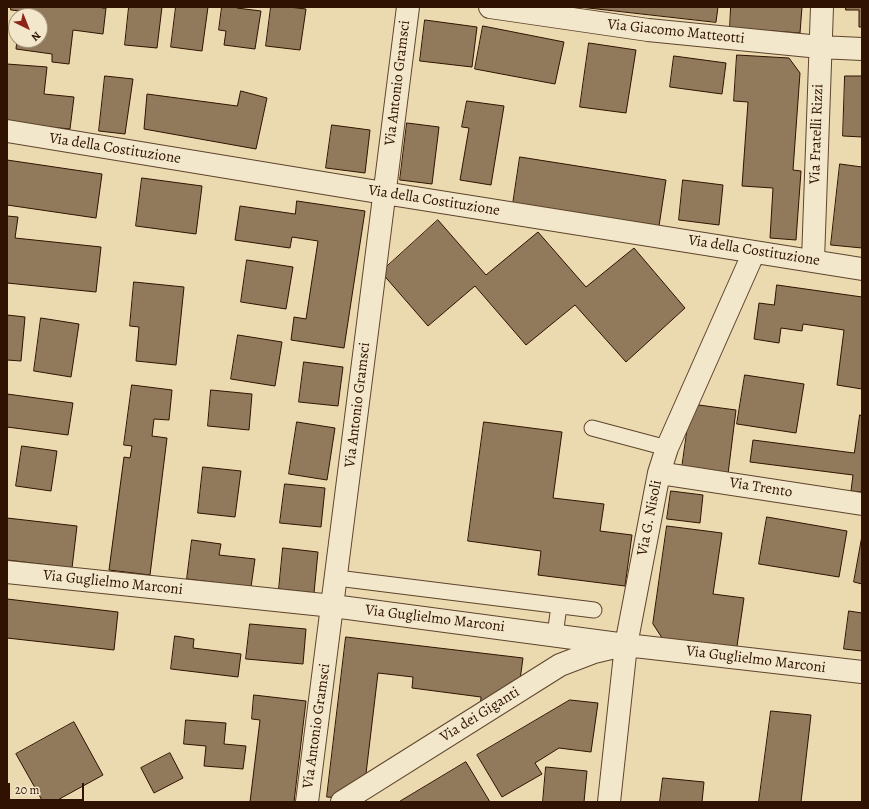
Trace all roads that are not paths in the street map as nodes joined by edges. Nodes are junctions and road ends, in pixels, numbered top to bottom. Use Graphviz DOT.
graph roads {
  1 [pos="408,7"];
  2 [pos="490,7"];
  3 [pos="822,7"];
  4 [pos="820,47"];
  5 [pos="862,49"];
  6 [pos="7,131"];
  7 [pos="384,193"];
  8 [pos="754,252"];
  9 [pos="812,260"];
  10 [pos="862,269"];
  11 [pos="592,428"];
  12 [pos="666,448"];
  13 [pos="659,473"];
  14 [pos="862,504"];
  15 [pos="7,572"];
  16 [pos="337,578"];
  17 [pos="333,606"];
  18 [pos="559,606"];
  19 [pos="594,610"];
  20 [pos="555,635"];
  21 [pos="626,645"];
  22 [pos="862,672"];
  23 [pos="307,802"];
  24 [pos="342,802"];
  25 [pos="608,802"];
  1 -- 7 [label="street, Via Antonio Gramsci"];
  2 -- 4 [label="street, Via Giacomo Matteotti"];
  3 -- 4 [label="street, Via Fratelli Rizzi"];
  4 -- 5 [label="street, Via Giacomo Matteotti"];
  4 -- 9 [label="street, Via Fratelli Rizzi"];
  6 -- 7 [label="street, Via della Costituzione"];
  7 -- 8 [label="street, Via della Costituzione"];
  7 -- 16 [label="street, Via Antonio Gramsci"];
  8 -- 9 [label="street, Via della Costituzione"];
  8 -- 12 [label="street, Via G. Nisoli"];
  9 -- 10 [label="street, Via della Costituzione"];
  11 -- 12 [label="lane"];
  12 -- 13 [label="street, Via G. Nisoli"];
  13 -- 14 [label="street, Via Trento"];
  13 -- 21 [label="street, Via G. Nisoli"];
  15 -- 17 [label="street, Via Guglielmo Marconi"];
  16 -- 17 [label="street, Via Antonio Gramsci"];
  16 -- 18 [label="lane"];
  17 -- 20 [label="street, Via Guglielmo Marconi"];
  17 -- 23 [label="street, Via Antonio Gramsci"];
  18 -- 19 [label="lane"];
  18 -- 20 [label="lane"];
  20 -- 21 [label="street, Via Guglielmo Marconi"];
  21 -- 22 [label="street, Via Guglielmo Marconi"];
  21 -- 24 [label="street, Via dei Giganti"];
  21 -- 25 [label="street, Via G. Nisoli"];
}
